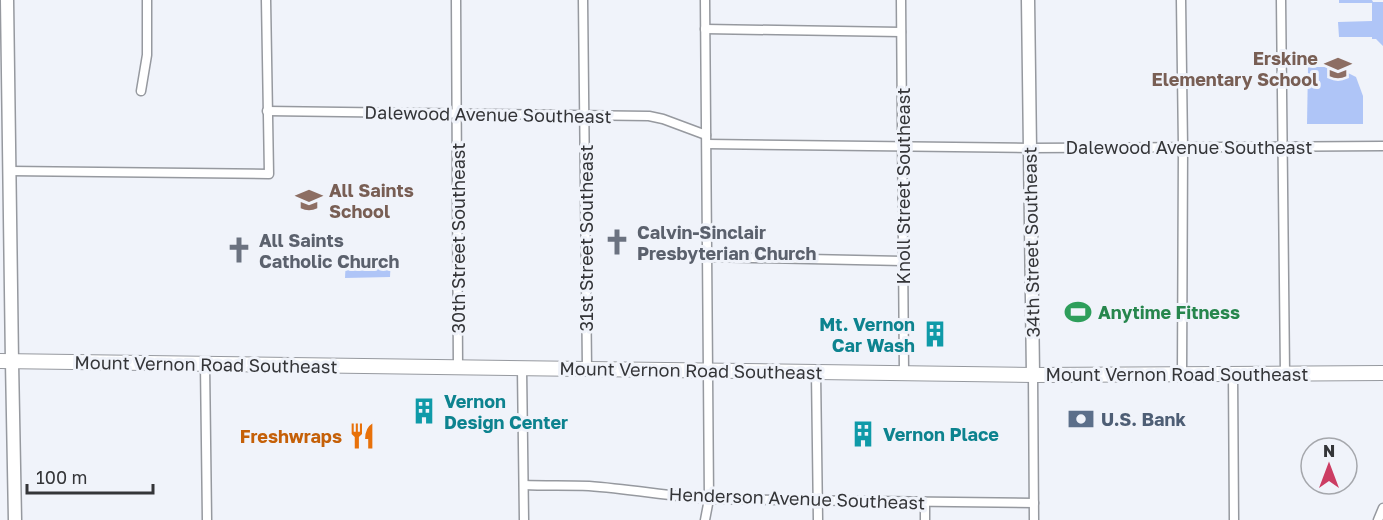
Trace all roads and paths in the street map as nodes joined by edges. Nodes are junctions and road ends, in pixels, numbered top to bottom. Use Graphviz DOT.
graph roads {
  1 [pos="7,0"];
  2 [pos="147,0"];
  3 [pos="266,0"];
  4 [pos="456,0"];
  5 [pos="583,0"];
  6 [pos="705,0"];
  7 [pos="901,0"];
  8 [pos="1028,0"];
  9 [pos="1181,0"];
  10 [pos="1281,0"];
  11 [pos="4,17"];
  12 [pos="705,29"];
  13 [pos="901,32"];
  14 [pos="141,91"];
  15 [pos="267,111"];
  16 [pos="457,113"];
  17 [pos="585,115"];
  18 [pos="706,139"];
  19 [pos="903,146"];
  20 [pos="1383,146"];
  21 [pos="1183,147"];
  22 [pos="1283,147"];
  23 [pos="1030,148"];
  24 [pos="10,171"];
  25 [pos="708,257"];
  26 [pos="903,261"];
  27 [pos="6,361"];
  28 [pos="205,364"];
  29 [pos="458,368"];
  30 [pos="522,369"];
  31 [pos="586,369"];
  32 [pos="708,371"];
  33 [pos="816,372"];
  34 [pos="904,373"];
  35 [pos="1383,373"];
  36 [pos="1233,374"];
  37 [pos="1285,374"];
  38 [pos="1033,375"];
  39 [pos="1182,375"];
  40 [pos="524,485"];
  41 [pos="709,499"];
  42 [pos="818,500"];
  43 [pos="925,502"];
  44 [pos="1034,503"];
  45 [pos="1383,508"];
  46 [pos="15,520"];
  47 [pos="207,520"];
  48 [pos="524,520"];
  49 [pos="705,520"];
  50 [pos="818,520"];
  51 [pos="925,520"];
  52 [pos="1034,520"];
  53 [pos="1234,520"];
  54 [pos="1378,520"];
  1 -- 11 [label="street"];
  2 -- 14 [label="street"];
  3 -- 15 [label="street"];
  4 -- 16 [label="street, 30th Street Southeast"];
  5 -- 17 [label="street, 31st Street Southeast"];
  6 -- 12 [label="street"];
  7 -- 13 [label="street, Knoll Street Southeast"];
  8 -- 23 [label="street, 34th Street Southeast"];
  9 -- 21 [label="street"];
  10 -- 22 [label="street"];
  11 -- 24 [label="street"];
  12 -- 13 [label="street"];
  12 -- 18 [label="street"];
  13 -- 19 [label="street, Knoll Street Southeast"];
  15 -- 16 [label="street, Dalewood Avenue Southeast"];
  15 -- 24 [label="street"];
  16 -- 17 [label="street, Dalewood Avenue Southeast"];
  16 -- 29 [label="street, 30th Street Southeast"];
  17 -- 18 [label="street, Dalewood Avenue Southeast"];
  17 -- 31 [label="street, 31st Street Southeast"];
  18 -- 19 [label="street, Dalewood Avenue Southeast"];
  18 -- 25 [label="street"];
  19 -- 23 [label="street, Dalewood Avenue Southeast"];
  19 -- 26 [label="street, Knoll Street Southeast"];
  20 -- 22 [label="street, Dalewood Avenue Southeast"];
  21 -- 22 [label="street, Dalewood Avenue Southeast"];
  21 -- 23 [label="street, Dalewood Avenue Southeast"];
  21 -- 39 [label="street"];
  22 -- 37 [label="street"];
  23 -- 38 [label="street, 34th Street Southeast"];
  24 -- 27 [label="street"];
  25 -- 26 [label="street"];
  25 -- 32 [label="street"];
  26 -- 34 [label="street, Knoll Street Southeast"];
  27 -- 28 [label="main road, Mount Vernon Road Southeast"];
  27 -- 46 [label="street"];
  28 -- 29 [label="main road, Mount Vernon Road Southeast"];
  28 -- 47 [label="street"];
  29 -- 30 [label="main road, Mount Vernon Road Southeast"];
  30 -- 31 [label="main road, Mount Vernon Road Southeast"];
  30 -- 40 [label="street"];
  31 -- 32 [label="main road, Mount Vernon Road Southeast"];
  32 -- 33 [label="main road, Mount Vernon Road Southeast"];
  32 -- 41 [label="street"];
  33 -- 34 [label="main road, Mount Vernon Road Southeast"];
  33 -- 42 [label="street"];
  34 -- 38 [label="main road, Mount Vernon Road Southeast"];
  35 -- 37 [label="main road, Mount Vernon Road Southeast"];
  36 -- 37 [label="main road, Mount Vernon Road Southeast"];
  36 -- 39 [label="main road, Mount Vernon Road Southeast"];
  36 -- 53 [label="street"];
  38 -- 39 [label="main road, Mount Vernon Road Southeast"];
  38 -- 44 [label="street, 34th Street Southeast"];
  40 -- 41 [label="street, Henderson Avenue Southeast"];
  40 -- 48 [label="street"];
  41 -- 42 [label="street, Henderson Avenue Southeast"];
  41 -- 49 [label="street"];
  42 -- 43 [label="street, Henderson Avenue Southeast"];
  42 -- 50 [label="street"];
  43 -- 44 [label="street, Henderson Avenue Southeast"];
  43 -- 51 [label="street"];
  44 -- 52 [label="street, 34th Street Southeast"];
  45 -- 54 [label="street"];
}
